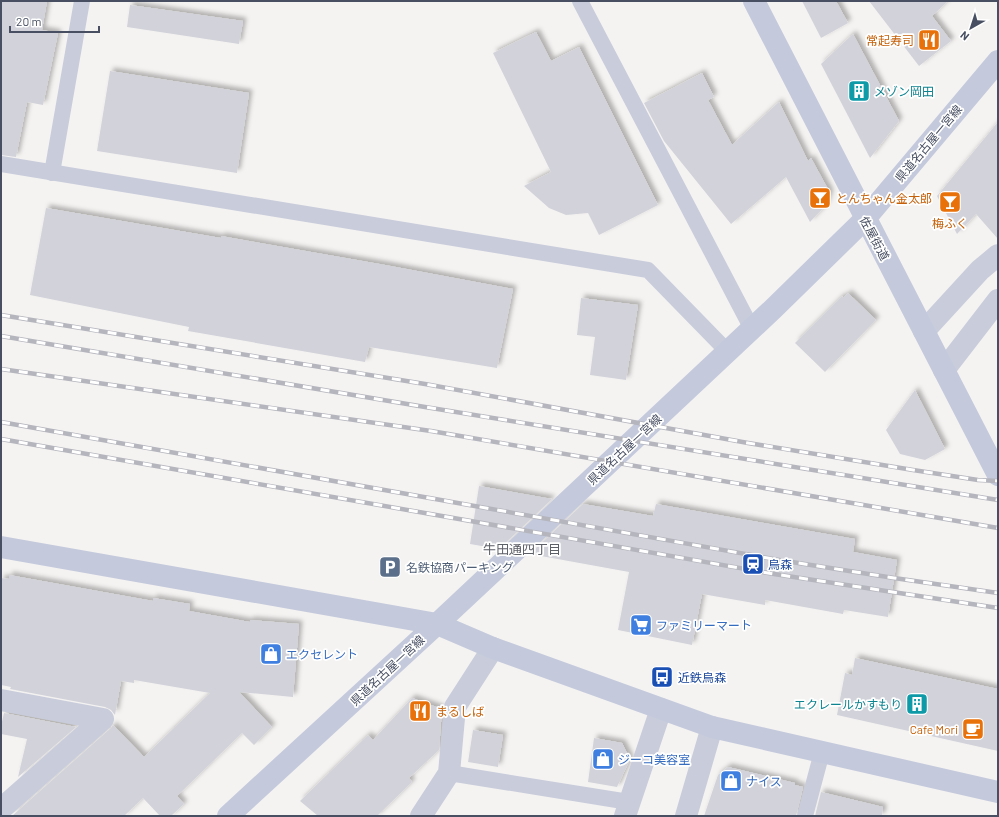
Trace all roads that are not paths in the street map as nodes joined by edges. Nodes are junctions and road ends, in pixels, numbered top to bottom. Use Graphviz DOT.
graph roads {
  1 [pos="82,1"];
  2 [pos="580,1"];
  3 [pos="754,1"];
  4 [pos="998,62"];
  5 [pos="1,164"];
  6 [pos="52,173"];
  7 [pos="865,219"];
  8 [pos="998,255"];
  9 [pos="998,300"];
  10 [pos="752,329"];
  11 [pos="924,331"];
  12 [pos="728,352"];
  13 [pos="944,370"];
  14 [pos="998,475"];
  15 [pos="1,547"];
  16 [pos="437,624"];
  17 [pos="493,648"];
  18 [pos="1,700"];
  19 [pos="661,709"];
  20 [pos="712,727"];
  21 [pos="822,752"];
  22 [pos="449,773"];
  23 [pos="998,792"];
  24 [pos="1,809"];
  25 [pos="627,809"];
  26 [pos="228,816"];
  27 [pos="421,816"];
  28 [pos="686,816"];
  29 [pos="805,816"];
  1 -- 6 [label="lane"];
  2 -- 10 [label="lane"];
  3 -- 7 [label="street, 佐屋街道"];
  4 -- 7 [label="street, 県道名古屋一宮線"];
  5 -- 6 [label="lane"];
  6 -- 12 [label="lane"];
  7 -- 10 [label="street, 県道名古屋一宮線"];
  7 -- 11 [label="street, 佐屋街道"];
  8 -- 11 [label="street"];
  9 -- 13 [label="street"];
  10 -- 12 [label="street, 県道名古屋一宮線"];
  11 -- 13 [label="street, 佐屋街道"];
  12 -- 16 [label="street, 県道名古屋一宮線"];
  13 -- 14 [label="street, 佐屋街道"];
  15 -- 16 [label="street"];
  16 -- 17 [label="street"];
  16 -- 26 [label="street, 県道名古屋一宮線"];
  17 -- 19 [label="street"];
  17 -- 22 [label="street"];
  18 -- 24 [label="street"];
  19 -- 20 [label="street"];
  19 -- 25 [label="street"];
  20 -- 21 [label="street"];
  20 -- 28 [label="street"];
  21 -- 23 [label="street"];
  21 -- 29 [label="lane"];
  22 -- 25 [label="lane"];
  22 -- 27 [label="street"];
}
